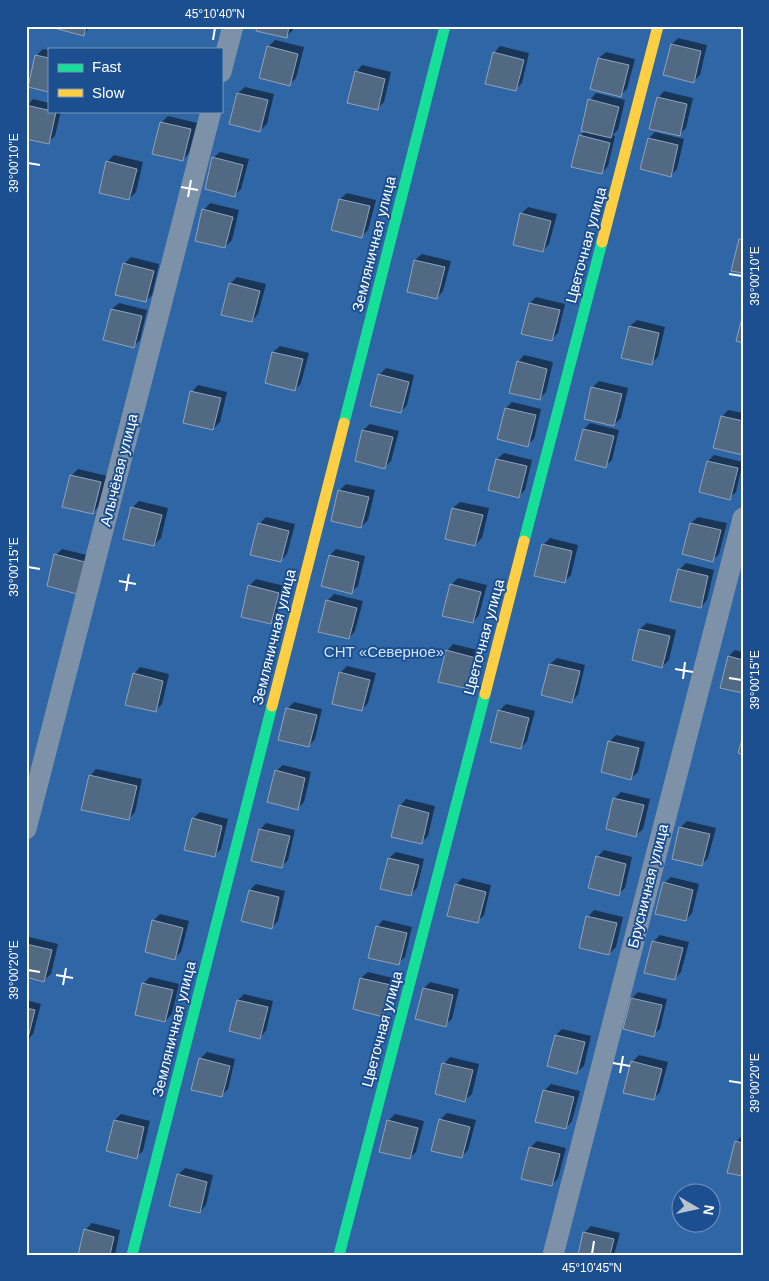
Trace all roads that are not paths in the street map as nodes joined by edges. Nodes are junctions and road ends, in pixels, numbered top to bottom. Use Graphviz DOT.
graph roads {
  1 [pos="233,26"];
  2 [pos="445,26"];
  3 [pos="658,26"];
  4 [pos="222,68"];
  5 [pos="211,112"];
  6 [pos="743,518"];
  7 [pos="26,829"];
  8 [pos="132,1255"];
  9 [pos="339,1255"];
  10 [pos="553,1255"];
  1 -- 4 [label="street"];
  2 -- 8 [label="street, Земляничная улица"];
  3 -- 9 [label="street, Цветочная улица"];
  5 -- 7 [label="street, Алычёвая улица"];
  6 -- 10 [label="street, Брусничная улица"];
}
